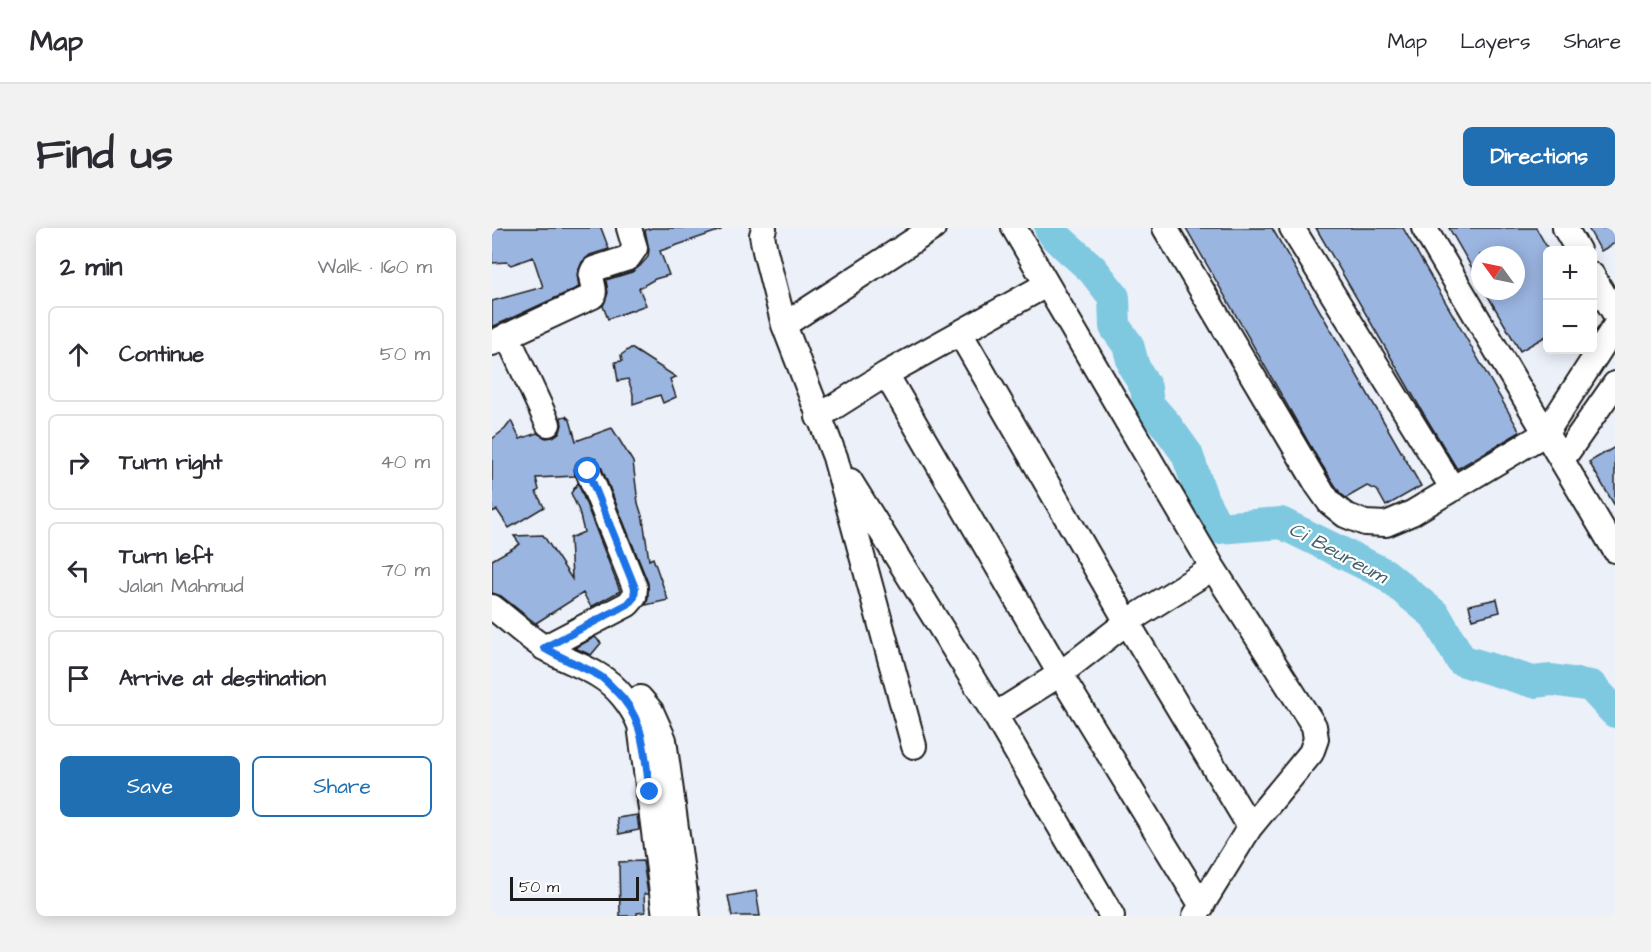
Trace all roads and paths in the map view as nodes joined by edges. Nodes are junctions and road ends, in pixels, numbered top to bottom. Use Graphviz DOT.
graph roads {
  1 [pos="629,228"];
  2 [pos="764,228"];
  3 [pos="933,228"];
  4 [pos="1014,228"];
  5 [pos="1165,228"];
  6 [pos="1292,228"];
  7 [pos="1424,228"];
  8 [pos="1565,228"];
  9 [pos="1576,246"];
  10 [pos="1597,282"];
  11 [pos="1046,285"];
  12 [pos="1615,314"];
  13 [pos="784,325"];
  14 [pos="1615,326"];
  15 [pos="960,333"];
  16 [pos="499,339"];
  17 [pos="886,374"];
  18 [pos="1615,384"];
  19 [pos="818,417"];
  20 [pos="548,424"];
  21 [pos="1546,433"];
  22 [pos="835,457"];
  23 [pos="1562,460"];
  24 [pos="588,471"];
  25 [pos="1453,489"];
  26 [pos="1615,550"];
  27 [pos="1213,568"];
  28 [pos="492,607"];
  29 [pos="1127,622"];
  30 [pos="544,648"];
  31 [pos="1060,674"];
  32 [pos="600,676"];
  33 [pos="995,715"];
  34 [pos="914,746"];
  35 [pos="1251,826"];
  36 [pos="1198,911"];
  37 [pos="664,916"];
  38 [pos="688,916"];
  39 [pos="1112,916"];
  1 -- 16 [label="street"];
  2 -- 13 [label="street"];
  3 -- 13 [label="street"];
  4 -- 11 [label="street"];
  5 -- 25 [label="street"];
  6 -- 25 [label="street"];
  7 -- 21 [label="street"];
  8 -- 9 [label="street"];
  10 -- 12 [label="street"];
  11 -- 15 [label="street"];
  11 -- 27 [label="street"];
  13 -- 19 [label="street"];
  14 -- 21 [label="street"];
  15 -- 17 [label="street"];
  15 -- 29 [label="street"];
  16 -- 20 [label="street"];
  17 -- 19 [label="street"];
  17 -- 31 [label="street"];
  18 -- 23 [label="street"];
  19 -- 22 [label="street"];
  21 -- 23 [label="street"];
  21 -- 25 [label="street"];
  22 -- 33 [label="street"];
  22 -- 34 [label="street"];
  23 -- 26 [label="street"];
  24 -- 30 [label="street"];
  27 -- 29 [label="street"];
  27 -- 35 [label="street"];
  28 -- 30 [label="street"];
  29 -- 31 [label="street"];
  29 -- 35 [label="street"];
  30 -- 32 [label="street"];
  31 -- 33 [label="street"];
  31 -- 36 [label="street"];
  32 -- 37 [label="street"];
  32 -- 38 [label="street"];
  33 -- 39 [label="street"];
  35 -- 36 [label="street"];
}
